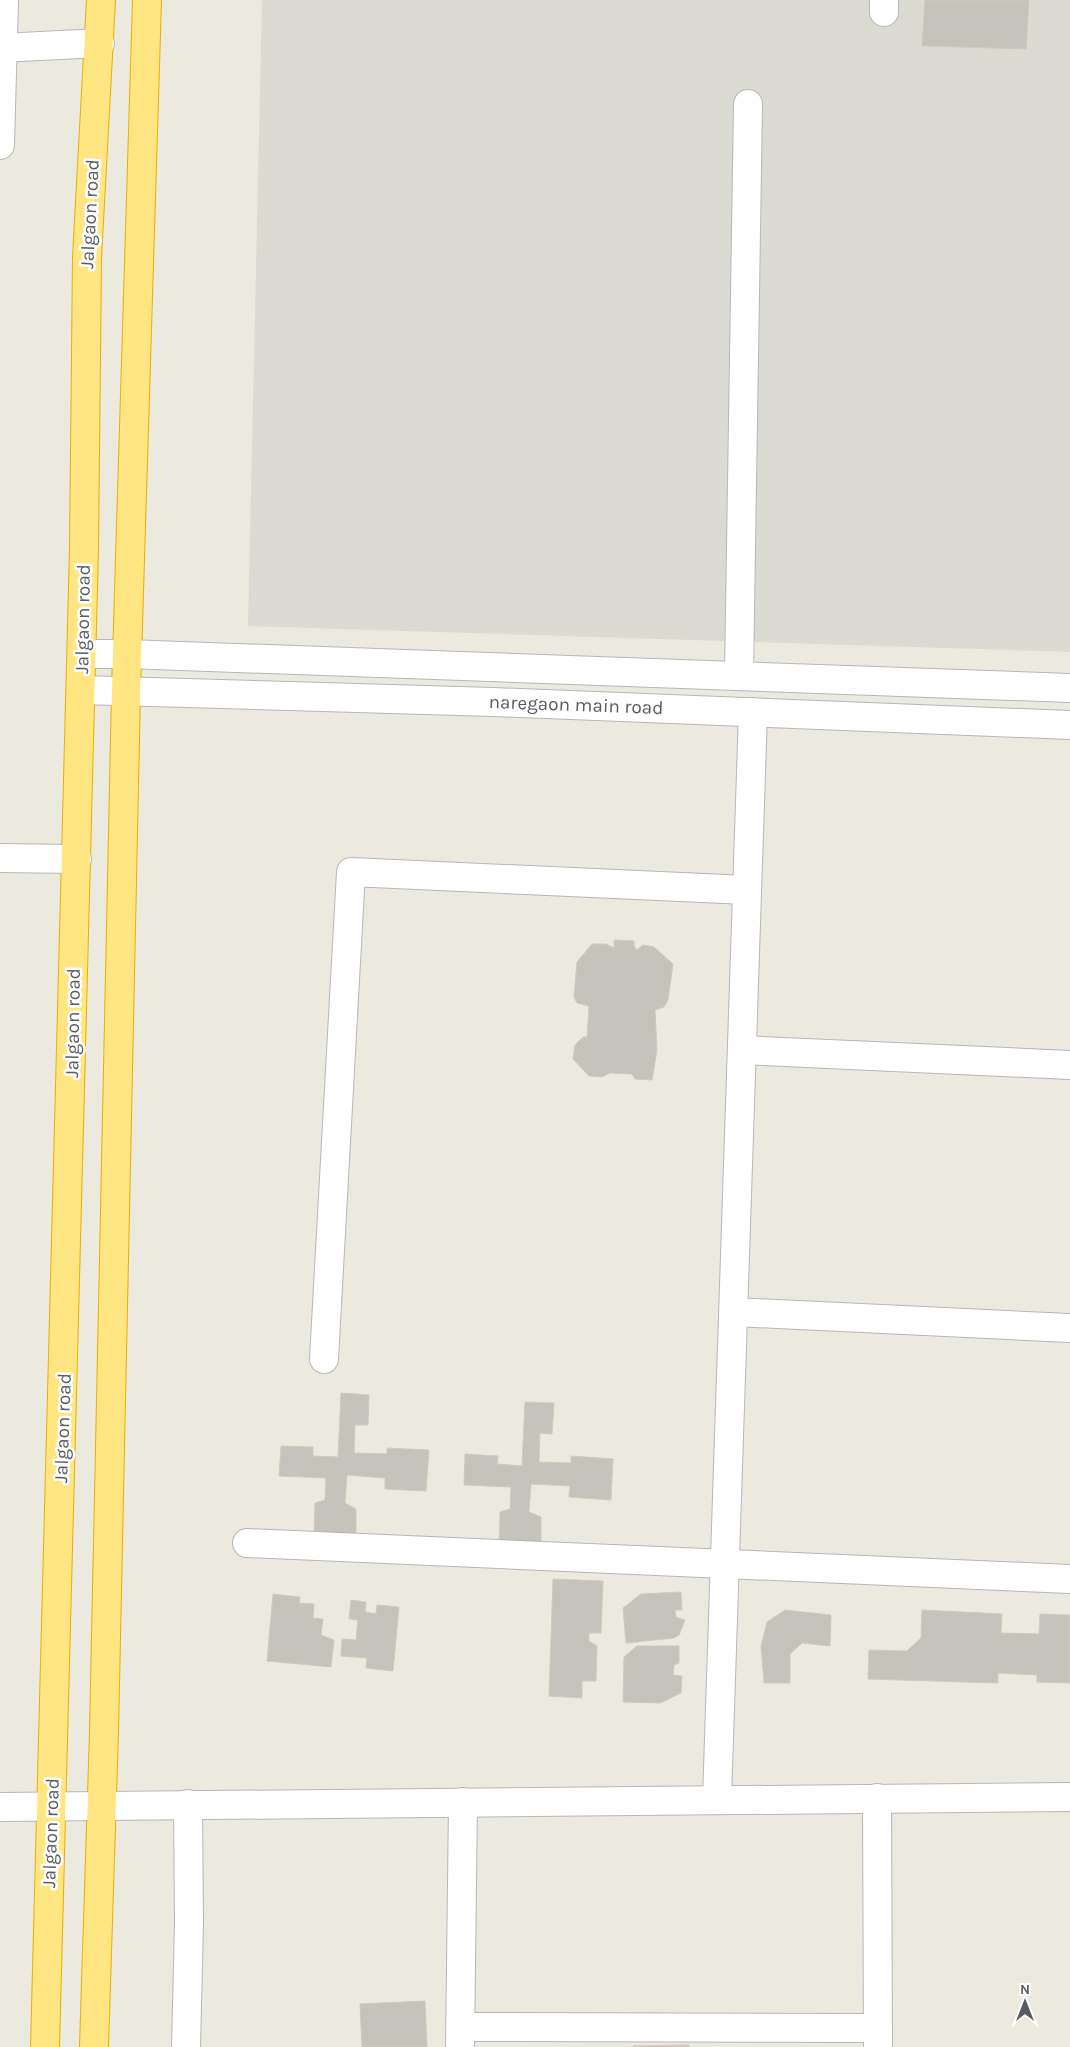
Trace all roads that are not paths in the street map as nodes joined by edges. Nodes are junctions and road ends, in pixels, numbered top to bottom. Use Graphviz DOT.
graph roads {
  1 [pos="4,0"];
  2 [pos="101,0"];
  3 [pos="147,0"];
  4 [pos="100,43"];
  5 [pos="1,48"];
  6 [pos="748,104"];
  7 [pos="0,145"];
  8 [pos="82,654"];
  9 [pos="127,654"];
  10 [pos="738,675"];
  11 [pos="1070,688"];
  12 [pos="81,690"];
  13 [pos="126,691"];
  14 [pos="753,712"];
  15 [pos="1070,725"];
  16 [pos="0,858"];
  17 [pos="77,860"];
  18 [pos="747,890"];
  19 [pos="742,1050"];
  20 [pos="1070,1065"];
  21 [pos="734,1312"];
  22 [pos="1070,1328"];
  23 [pos="324,1359"];
  24 [pos="247,1543"];
  25 [pos="725,1563"];
  26 [pos="1070,1579"];
  27 [pos="1070,1796"];
  28 [pos="877,1798"];
  29 [pos="717,1799"];
  30 [pos="463,1802"];
  31 [pos="188,1804"];
  32 [pos="52,1806"];
  33 [pos="102,1806"];
  34 [pos="0,1807"];
  35 [pos="461,2037"];
  36 [pos="878,2037"];
  37 [pos="45,2047"];
  38 [pos="94,2047"];
  39 [pos="186,2047"];
  1 -- 5 [label="street"];
  2 -- 4 [label="highway, Jalgaon road"];
  3 -- 9 [label="highway"];
  4 -- 5 [label="street"];
  4 -- 8 [label="highway, Jalgaon road"];
  5 -- 7 [label="street"];
  6 -- 10 [label="street"];
  8 -- 9 [label="street, naregaon main road"];
  8 -- 12 [label="highway, Jalgaon road"];
  9 -- 10 [label="street, naregaon main road"];
  9 -- 13 [label="highway"];
  10 -- 11 [label="street, naregaon main road"];
  12 -- 13 [label="street, naregaon main road"];
  12 -- 17 [label="highway, Jalgaon road"];
  13 -- 14 [label="street, naregaon main road"];
  13 -- 33 [label="highway"];
  14 -- 15 [label="street, naregaon main road"];
  14 -- 18 [label="street"];
  16 -- 17 [label="street"];
  17 -- 32 [label="highway, Jalgaon road"];
  18 -- 19 [label="street"];
  18 -- 23 [label="street"];
  19 -- 20 [label="street"];
  19 -- 21 [label="street"];
  21 -- 22 [label="street"];
  21 -- 25 [label="street"];
  24 -- 25 [label="street"];
  25 -- 26 [label="street"];
  25 -- 29 [label="street"];
  27 -- 28 [label="street"];
  28 -- 29 [label="street"];
  28 -- 36 [label="street"];
  29 -- 30 [label="street"];
  30 -- 31 [label="street"];
  30 -- 35 [label="street"];
  31 -- 33 [label="street"];
  31 -- 39 [label="street"];
  32 -- 33 [label="street"];
  32 -- 34 [label="street"];
  32 -- 37 [label="highway, Jalgaon road"];
  33 -- 38 [label="highway"];
  35 -- 36 [label="street"];
}
